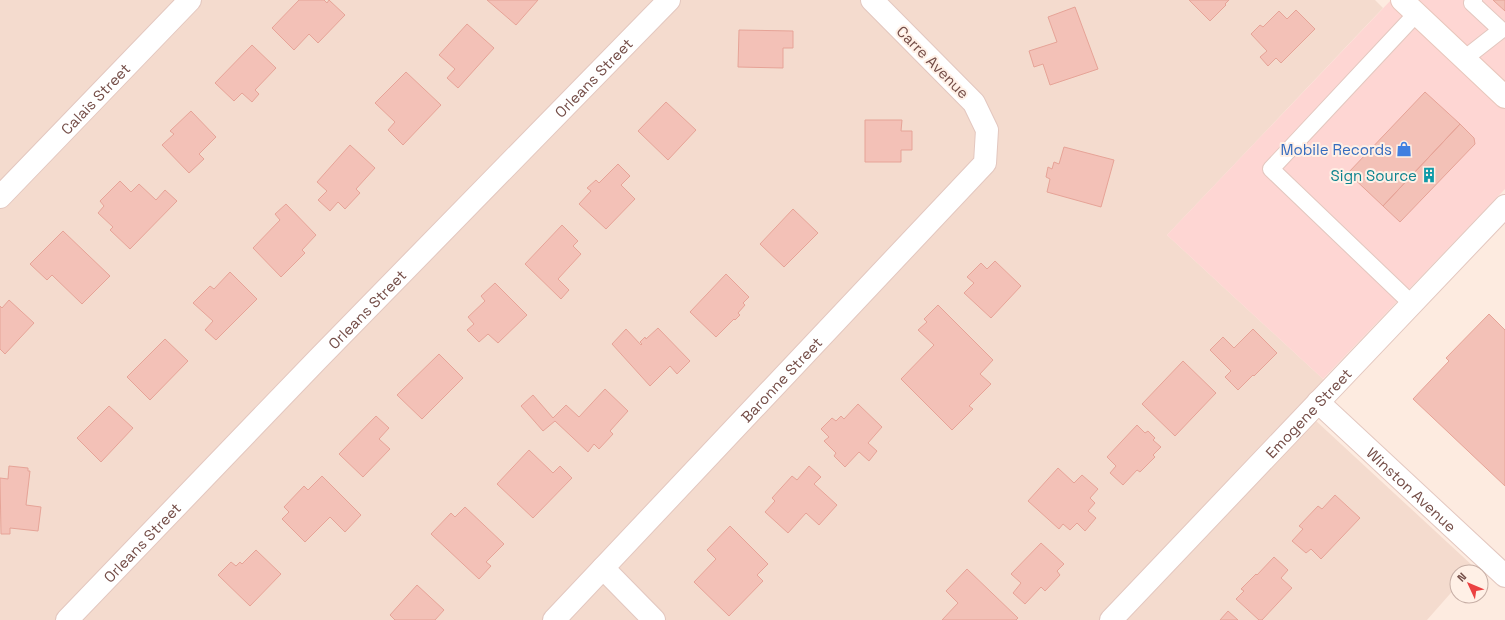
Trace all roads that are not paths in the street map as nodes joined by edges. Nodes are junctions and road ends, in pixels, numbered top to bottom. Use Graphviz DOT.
graph roads {
  1 [pos="190,0"];
  2 [pos="669,0"];
  3 [pos="872,0"];
  4 [pos="1474,0"];
  5 [pos="1409,7"];
  6 [pos="1503,31"];
  7 [pos="1464,59"];
  8 [pos="1505,97"];
  9 [pos="987,130"];
  10 [pos="0,197"];
  11 [pos="1505,206"];
  12 [pos="1411,303"];
  13 [pos="1318,402"];
  14 [pos="603,568"];
  15 [pos="1505,576"];
  16 [pos="67,620"];
  17 [pos="554,620"];
  18 [pos="654,620"];
  19 [pos="1111,620"];
  1 -- 10 [label="street, Calais Street"];
  2 -- 16 [label="street, Orleans Street"];
  3 -- 9 [label="street, Carre Avenue"];
  4 -- 6 [label="lane"];
  5 -- 7 [label="street"];
  5 -- 12 [label="lane"];
  6 -- 7 [label="lane"];
  7 -- 8 [label="street"];
  9 -- 14 [label="street, Baronne Street"];
  11 -- 12 [label="street, Emogene Street"];
  12 -- 13 [label="street, Emogene Street"];
  13 -- 15 [label="street, Winston Avenue"];
  13 -- 19 [label="street, Emogene Street"];
  14 -- 17 [label="street, Baronne Street"];
  14 -- 18 [label="street"];
}
